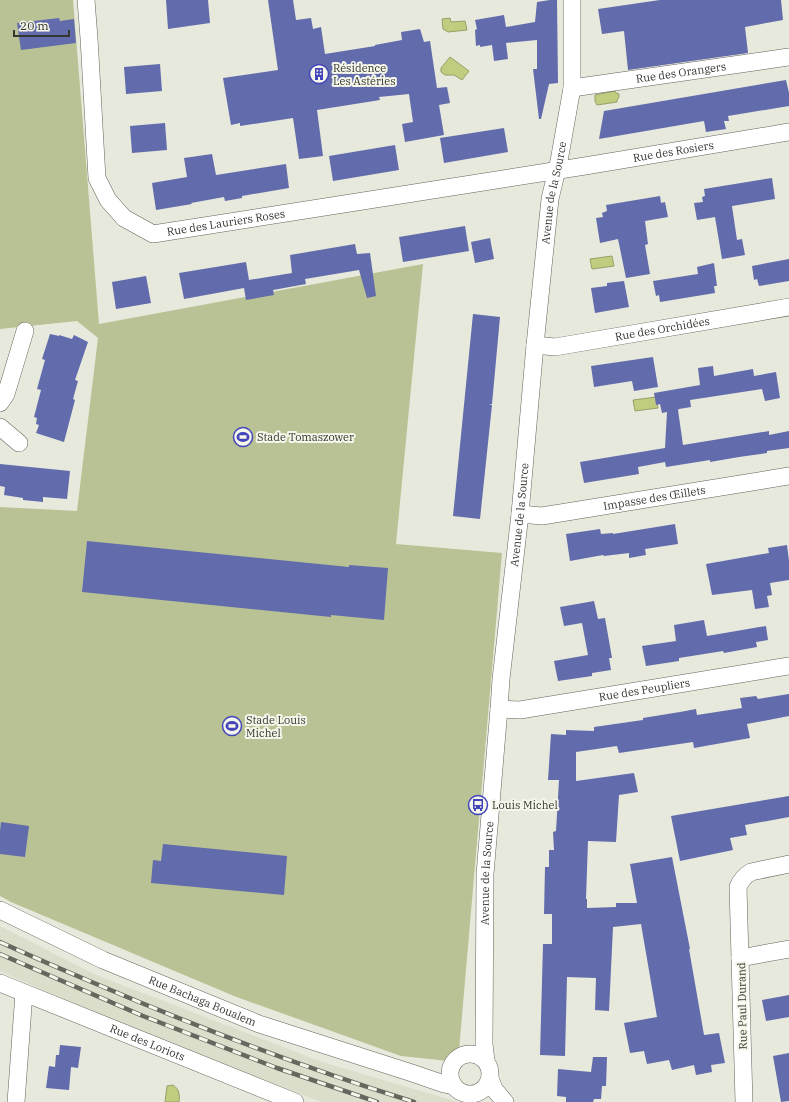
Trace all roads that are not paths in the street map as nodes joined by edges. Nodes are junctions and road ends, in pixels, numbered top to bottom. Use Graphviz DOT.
graph roads {
  1 [pos="86,0"];
  2 [pos="572,0"];
  3 [pos="789,57"];
  4 [pos="572,88"];
  5 [pos="789,132"];
  6 [pos="557,171"];
  7 [pos="789,307"];
  8 [pos="25,331"];
  9 [pos="535,345"];
  10 [pos="0,403"];
  11 [pos="0,426"];
  12 [pos="19,443"];
  13 [pos="789,476"];
  14 [pos="520,514"];
  15 [pos="789,666"];
  16 [pos="500,709"];
  17 [pos="789,864"];
  18 [pos="0,910"];
  19 [pos="789,949"];
  20 [pos="740,958"];
  21 [pos="0,983"];
  22 [pos="24,993"];
  23 [pos="484,1032"];
  24 [pos="468,1054"];
  25 [pos="486,1061"];
  26 [pos="452,1078"];
  27 [pos="490,1078"];
  28 [pos="477,1093"];
  29 [pos="16,1102"];
  30 [pos="295,1102"];
  31 [pos="504,1102"];
  32 [pos="744,1102"];
  1 -- 6 [label="street, Rue des Lauriers Roses"];
  2 -- 4 [label="street, Avenue de la Source"];
  3 -- 4 [label="street, Rue des Orangers"];
  4 -- 6 [label="street, Avenue de la Source"];
  5 -- 6 [label="street, Rue des Rosiers"];
  6 -- 9 [label="street, Avenue de la Source"];
  7 -- 9 [label="street, Rue des Orchidées"];
  8 -- 10 [label="street"];
  9 -- 14 [label="street, Avenue de la Source"];
  11 -- 12 [label="street"];
  13 -- 14 [label="street, Impasse des Œillets"];
  14 -- 16 [label="street, Avenue de la Source"];
  15 -- 16 [label="street, Rue des Peupliers"];
  16 -- 23 [label="street, Avenue de la Source"];
  17 -- 20 [label="street"];
  18 -- 26 [label="street, Rue Bachaga Boualem"];
  19 -- 20 [label="street, Rue Paul Durand"];
  20 -- 32 [label="street, Rue Paul Durand"];
  21 -- 22 [label="street, Rue des Loriots"];
  22 -- 29 [label="street"];
  22 -- 30 [label="street, Rue des Loriots"];
  23 -- 24 [label="street"];
  23 -- 25 [label="street, Avenue de la Source"];
  24 -- 25 [label="street"];
  24 -- 26 [label="street"];
  25 -- 27 [label="street"];
  26 -- 28 [label="street"];
  27 -- 28 [label="street"];
  27 -- 31 [label="street"];
  28 -- 31 [label="street"];
}
